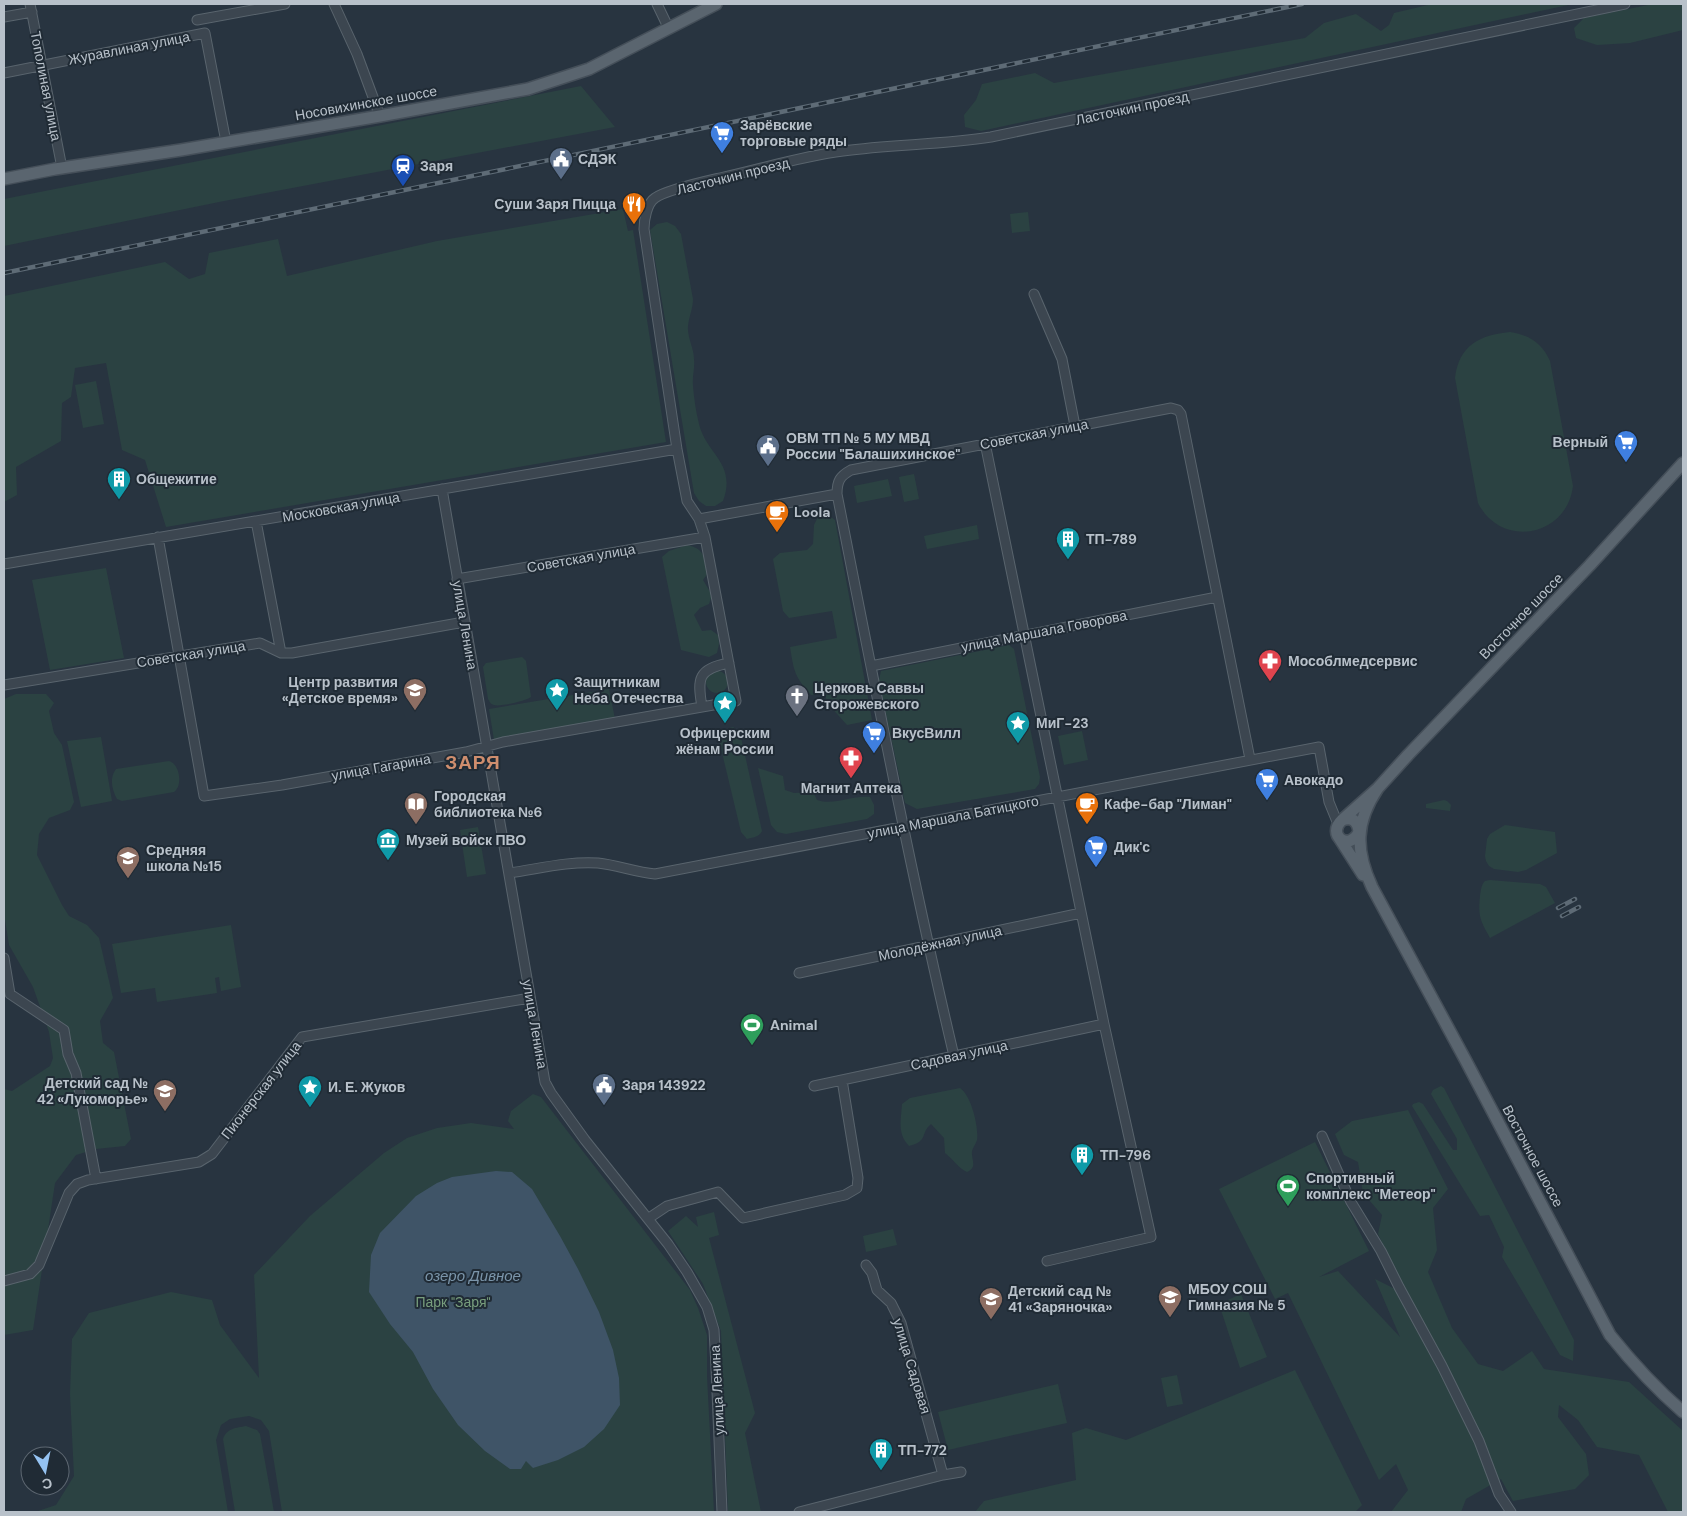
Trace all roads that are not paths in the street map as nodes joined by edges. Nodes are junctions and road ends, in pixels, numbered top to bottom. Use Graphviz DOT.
graph roads {
  1 [pos="285,4"];
  2 [pos="334,4"];
  3 [pos="657,4"];
  4 [pos="716,4"];
  5 [pos="1625,4"];
  6 [pos="31,8"];
  7 [pos="4,17"];
  8 [pos="197,20"];
  9 [pos="669,29"];
  10 [pos="42,66"];
  11 [pos="4,73"];
  12 [pos="380,116"];
  13 [pos="226,142"];
  14 [pos="62,168"];
  15 [pos="4,179"];
  16 [pos="1034,294"];
  17 [pos="1075,426"];
  18 [pos="985,444"];
  19 [pos="678,448"];
  20 [pos="1683,463"];
  21 [pos="442,489"];
  22 [pos="837,494"];
  23 [pos="699,519"];
  24 [pos="256,521"];
  25 [pos="158,537"];
  26 [pos="705,537"];
  27 [pos="4,564"];
  28 [pos="457,579"];
  29 [pos="1217,597"];
  30 [pos="464,622"];
  31 [pos="1024,636"];
  32 [pos="281,653"];
  33 [pos="179,656"];
  34 [pos="729,663"];
  35 [pos="871,666"];
  36 [pos="4,685"];
  37 [pos="702,708"];
  38 [pos="486,747"];
  39 [pos="1250,760"];
  40 [pos="1378,788"];
  41 [pos="1057,797"];
  42 [pos="1339,826"];
  43 [pos="903,827"];
  44 [pos="1359,832"];
  45 [pos="509,873"];
  46 [pos="1378,897"];
  47 [pos="1081,913"];
  48 [pos="928,946"];
  49 [pos="4,958"];
  50 [pos="798,973"];
  51 [pos="530,998"];
  52 [pos="1104,1024"];
  53 [pos="954,1056"];
  54 [pos="842,1080"];
  55 [pos="814,1086"];
  56 [pos="1322,1136"];
  57 [pos="92,1179"];
  58 [pos="649,1218"];
  59 [pos="1047,1261"];
  60 [pos="866,1265"];
  61 [pos="4,1281"];
  62 [pos="1683,1412"];
  63 [pos="961,1472"];
  64 [pos="943,1475"];
  65 [pos="722,1512"];
  66 [pos="799,1512"];
  67 [pos="1511,1512"];
  1 -- 8 [label="street"];
  2 -- 12 [label="street"];
  3 -- 9 [label="street"];
  4 -- 9 [label="main road, Носовихинское шоссе"];
  5 -- 19 [label="street, Ласточкин проезд"];
  6 -- 7 [label="street"];
  6 -- 10 [label="street, Тополиная улица"];
  9 -- 12 [label="main road, Носовихинское шоссе"];
  10 -- 11 [label="street, Журавлиная улица"];
  10 -- 13 [label="street, Журавлиная улица"];
  10 -- 14 [label="street, Тополиная улица"];
  12 -- 13 [label="main road, Носовихинское шоссе"];
  13 -- 14 [label="main road, Носовихинское шоссе"];
  14 -- 15 [label="main road, Носовихинское шоссе"];
  16 -- 17 [label="street"];
  17 -- 18 [label="street, Советская улица"];
  17 -- 29 [label="street, Советская улица"];
  18 -- 22 [label="street, Советская улица"];
  18 -- 31 [label="street"];
  19 -- 21 [label="street, Московская улица"];
  19 -- 23 [label="street"];
  20 -- 40 [label="main road, Восточное шоссе"];
  21 -- 24 [label="street, Московская улица"];
  21 -- 28 [label="street, улица Ленина"];
  22 -- 23 [label="street"];
  22 -- 35 [label="street"];
  23 -- 26 [label="street"];
  24 -- 25 [label="street, Московская улица"];
  24 -- 32 [label="street"];
  25 -- 27 [label="street, Московская улица"];
  25 -- 33 [label="street"];
  26 -- 28 [label="street, Советская улица"];
  26 -- 34 [label="street"];
  28 -- 30 [label="street, улица Ленина"];
  29 -- 31 [label="street, улица Маршала Говорова"];
  29 -- 39 [label="street"];
  30 -- 32 [label="street, Советская улица"];
  30 -- 38 [label="street, улица Ленина"];
  31 -- 35 [label="street, улица Маршала Говорова"];
  31 -- 41 [label="street"];
  32 -- 33 [label="street, Советская улица"];
  33 -- 36 [label="street, Советская улица"];
  33 -- 38 [label="street, улица Гагарина"];
  34 -- 37 [label="street"];
  34 -- 37 [label="street, улица Гагарина"];
  35 -- 43 [label="street"];
  37 -- 38 [label="street, улица Гагарина"];
  38 -- 45 [label="street, улица Ленина"];
  39 -- 41 [label="street, улица Маршала Батицкого"];
  39 -- 42 [label="street, улица Маршала Батицкого"];
  40 -- 42 [label="main road, Восточное шоссе"];
  40 -- 44 [label="main road, Восточное шоссе"];
  41 -- 43 [label="street, улица Маршала Батицкого"];
  41 -- 47 [label="street"];
  42 -- 44 [label="main road"];
  42 -- 44 [label="main road"];
  42 -- 46 [label="main road, Восточное шоссе"];
  43 -- 45 [label="street, улица Маршала Батицкого"];
  43 -- 48 [label="street"];
  44 -- 46 [label="main road, Восточное шоссе"];
  45 -- 51 [label="street, улица Ленина"];
  46 -- 62 [label="main road, Восточное шоссе"];
  47 -- 48 [label="street, Молодёжная улица"];
  47 -- 52 [label="street"];
  48 -- 50 [label="street, Молодёжная улица"];
  48 -- 53 [label="street"];
  49 -- 57 [label="street"];
  51 -- 57 [label="street, Пионерская улица"];
  51 -- 58 [label="street, улица Ленина"];
  52 -- 53 [label="street, Садовая улица"];
  52 -- 59 [label="street"];
  53 -- 54 [label="street, Садовая улица"];
  54 -- 55 [label="street, Садовая улица"];
  54 -- 58 [label="street"];
  56 -- 67 [label="street"];
  57 -- 61 [label="street"];
  58 -- 65 [label="street, улица Ленина"];
  60 -- 64 [label="street, улица Садовая"];
  63 -- 64 [label="street"];
  64 -- 66 [label="street"];
}
